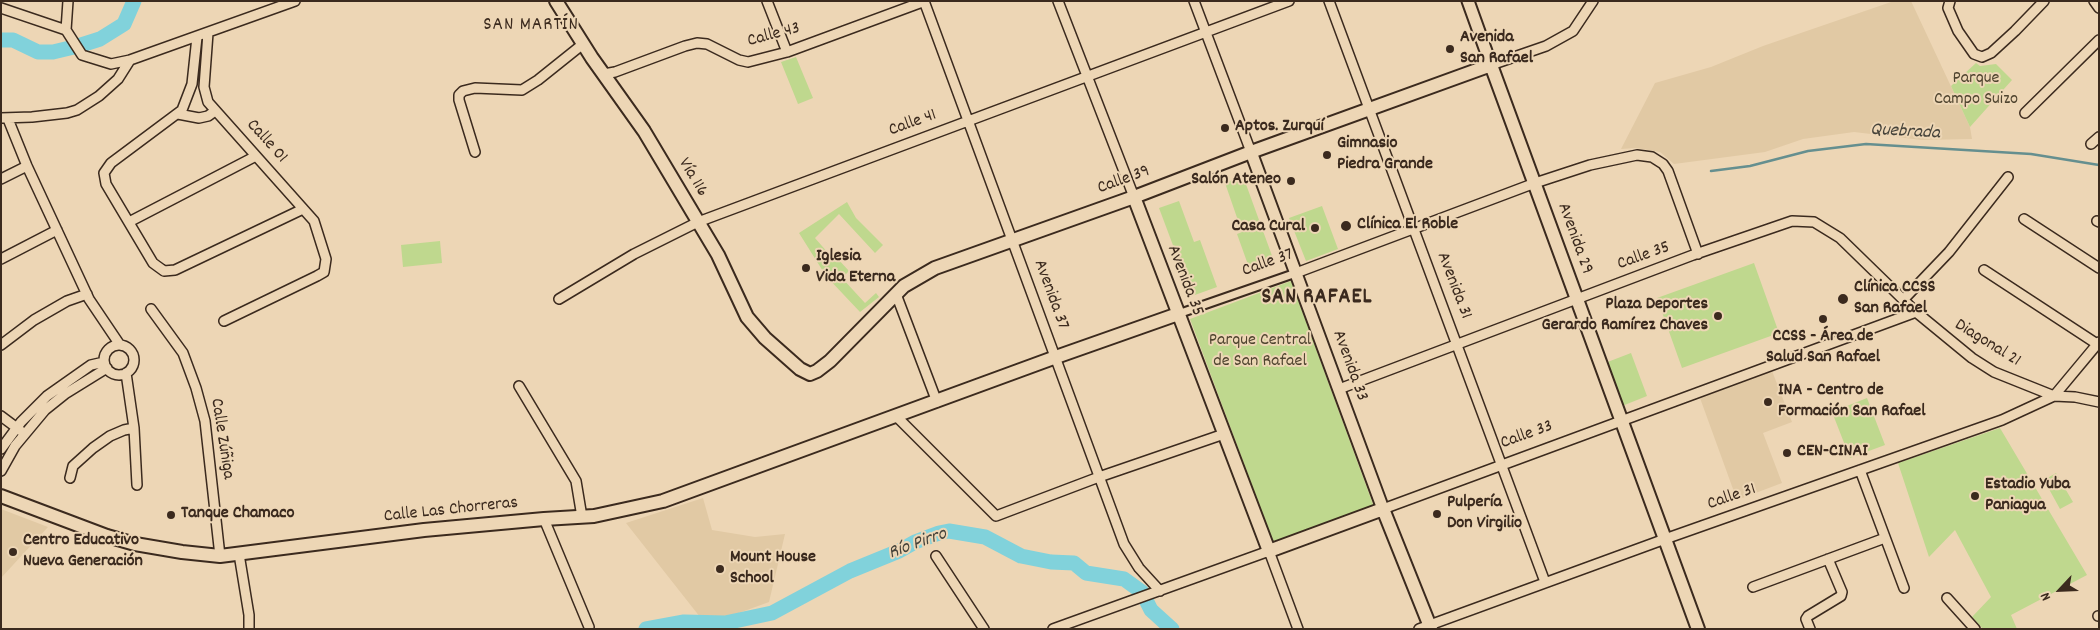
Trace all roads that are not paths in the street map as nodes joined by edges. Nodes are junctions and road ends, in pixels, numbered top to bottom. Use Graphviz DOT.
graph roads {
  1 [pos="68,1"];
  2 [pos="295,1"];
  3 [pos="556,1"];
  4 [pos="767,1"];
  5 [pos="924,1"];
  6 [pos="1058,1"];
  7 [pos="1194,1"];
  8 [pos="1289,1"];
  9 [pos="1329,1"];
  10 [pos="1468,1"];
  11 [pos="1593,1"];
  12 [pos="1950,1"];
  13 [pos="2044,1"];
  14 [pos="2094,2"];
  15 [pos="1,8"];
  16 [pos="2099,8"];
  17 [pos="69,33"];
  18 [pos="208,33"];
  19 [pos="1206,33"];
  20 [pos="197,37"];
  21 [pos="2099,40"];
  22 [pos="583,44"];
  23 [pos="787,52"];
  24 [pos="130,60"];
  25 [pos="1491,65"];
  26 [pos="604,74"];
  27 [pos="1088,78"];
  28 [pos="1368,109"];
  29 [pos="214,111"];
  30 [pos="2025,113"];
  31 [pos="178,114"];
  32 [pos="4,118"];
  33 [pos="968,122"];
  34 [pos="2099,137"];
  35 [pos="2091,144"];
  36 [pos="476,152"];
  37 [pos="1251,152"];
  38 [pos="256,156"];
  39 [pos="27,166"];
  40 [pos="2008,176"];
  41 [pos="1,179"];
  42 [pos="1535,183"];
  43 [pos="1134,197"];
  44 [pos="303,209"];
  45 [pos="2024,219"];
  46 [pos="1792,221"];
  47 [pos="129,222"];
  48 [pos="698,222"];
  49 [pos="1413,227"];
  50 [pos="57,230"];
  51 [pos="1012,239"];
  52 [pos="1698,254"];
  53 [pos="1,259"];
  54 [pos="2099,268"];
  55 [pos="1984,270"];
  56 [pos="1296,273"];
  57 [pos="87,294"];
  58 [pos="896,294"];
  59 [pos="558,299"];
  60 [pos="1577,299"];
  61 [pos="1904,299"];
  62 [pos="151,309"];
  63 [pos="1916,312"];
  64 [pos="1178,314"];
  65 [pos="224,322"];
  66 [pos="2098,343"];
  67 [pos="1458,344"];
  68 [pos="1,345"];
  69 [pos="120,345"];
  70 [pos="1056,357"];
  71 [pos="106,365"];
  72 [pos="800,369"];
  73 [pos="126,373"];
  74 [pos="519,386"];
  75 [pos="1339,389"];
  76 [pos="2054,396"];
  77 [pos="937,402"];
  78 [pos="2099,402"];
  79 [pos="1,416"];
  80 [pos="897,417"];
  81 [pos="1622,420"];
  82 [pos="134,428"];
  83 [pos="21,431"];
  84 [pos="1224,434"];
  85 [pos="1,450"];
  86 [pos="1502,464"];
  87 [pos="1860,470"];
  88 [pos="1,471"];
  89 [pos="1099,477"];
  90 [pos="70,478"];
  91 [pos="137,485"];
  92 [pos="1,496"];
  93 [pos="1383,509"];
  94 [pos="582,517"];
  95 [pos="544,519"];
  96 [pos="1885,538"];
  97 [pos="1665,539"];
  98 [pos="1269,551"];
  99 [pos="239,554"];
  100 [pos="220,556"];
  101 [pos="936,556"];
  102 [pos="1828,559"];
  103 [pos="1545,582"];
  104 [pos="1753,587"];
  105 [pos="1904,588"];
  106 [pos="1156,593"];
  107 [pos="1946,598"];
  108 [pos="1068,626"];
  109 [pos="589,627"];
  110 [pos="1427,627"];
  111 [pos="249,629"];
  112 [pos="984,629"];
  113 [pos="1053,629"];
  114 [pos="1298,629"];
  115 [pos="1698,629"];
  116 [pos="1810,629"];
  117 [pos="1975,629"];
  1 -- 17 [label="street"];
  2 -- 18 [label="street"];
  3 -- 22 [label="main road, Vía 116"];
  4 -- 23 [label="street"];
  5 -- 23 [label="street, Calle 43"];
  5 -- 33 [label="street, Avenida 37"];
  6 -- 27 [label="street, Avenida 35"];
  7 -- 19 [label="street, Avenida 33"];
  8 -- 19 [label="street, Calle 41"];
  9 -- 28 [label="street, Avenida 31"];
  10 -- 25 [label="street, Avenida 29"];
  11 -- 25 [label="street"];
  12 -- 13 [label="street"];
  14 -- 16 [label="street"];
  15 -- 17 [label="street"];
  17 -- 24 [label="street"];
  18 -- 20 [label="street"];
  18 -- 29 [label="street, Calle 01"];
  19 -- 27 [label="street, Calle 41"];
  19 -- 37 [label="street, Avenida 33"];
  20 -- 24 [label="street"];
  20 -- 31 [label="street"];
  21 -- 30 [label="street"];
  22 -- 26 [label="main road, Vía 116"];
  22 -- 36 [label="street"];
  23 -- 26 [label="street, Calle 43"];
  24 -- 32 [label="street"];
  25 -- 28 [label="main road, Calle 39"];
  25 -- 42 [label="main road, Avenida 29"];
  26 -- 48 [label="main road, Vía 116"];
  27 -- 33 [label="street, Calle 41"];
  27 -- 43 [label="street, Avenida 35"];
  28 -- 37 [label="main road, Calle 39"];
  28 -- 49 [label="street, Avenida 31"];
  29 -- 31 [label="street"];
  29 -- 38 [label="street, Calle 01"];
  31 -- 47 [label="street"];
  32 -- 39 [label="street"];
  33 -- 48 [label="street, Calle 41"];
  33 -- 51 [label="street, Avenida 37"];
  34 -- 35 [label="street"];
  37 -- 43 [label="main road, Calle 39"];
  37 -- 56 [label="street, Avenida 33"];
  38 -- 44 [label="street, Calle 01"];
  38 -- 47 [label="street"];
  39 -- 41 [label="street"];
  39 -- 50 [label="street"];
  40 -- 61 [label="street"];
  42 -- 49 [label="street, Calle 37"];
  42 -- 52 [label="street, Calle 37"];
  42 -- 60 [label="main road, Avenida 29"];
  43 -- 51 [label="main road, Calle 39"];
  43 -- 64 [label="main road, Avenida 35"];
  44 -- 47 [label="street"];
  44 -- 65 [label="street, Calle 01"];
  45 -- 54 [label="street"];
  46 -- 52 [label="street, Calle 35"];
  46 -- 61 [label="street, Diagonal 21"];
  48 -- 59 [label="street, Calle 41"];
  48 -- 72 [label="main road, Vía 116"];
  49 -- 56 [label="street, Calle 37"];
  49 -- 67 [label="street, Avenida 31"];
  50 -- 53 [label="street"];
  50 -- 57 [label="street"];
  51 -- 58 [label="main road, Calle 39"];
  51 -- 70 [label="street, Avenida 37"];
  52 -- 60 [label="street, Calle 35"];
  55 -- 66 [label="street"];
  56 -- 64 [label="street, Calle 37"];
  56 -- 75 [label="street, Avenida 33"];
  57 -- 68 [label="street"];
  57 -- 69 [label="street"];
  58 -- 72 [label="main road, Calle 39"];
  58 -- 77 [label="street"];
  60 -- 67 [label="street, Calle 35"];
  60 -- 81 [label="main road, Avenida 29"];
  61 -- 63 [label="street, Diagonal 21"];
  62 -- 100 [label="street, Calle Zúñiga"];
  63 -- 76 [label="street, Diagonal 21"];
  63 -- 81 [label="street, Calle 33"];
  64 -- 70 [label="main road, Calle 37"];
  64 -- 84 [label="main road, Avenida 35"];
  66 -- 76 [label="street"];
  67 -- 75 [label="street, Calle 35"];
  67 -- 86 [label="street, Avenida 31"];
  69 -- 71 [label="street"];
  69 -- 73 [label="street"];
  70 -- 77 [label="main road, Calle 37"];
  70 -- 89 [label="street, Avenida 37"];
  71 -- 73 [label="street"];
  71 -- 83 [label="street"];
  73 -- 82 [label="street"];
  74 -- 94 [label="street"];
  75 -- 93 [label="street, Avenida 33"];
  76 -- 78 [label="street"];
  76 -- 87 [label="street, Calle 31"];
  77 -- 80 [label="main road, Calle 37"];
  79 -- 83 [label="street"];
  80 -- 89 [label="street"];
  80 -- 94 [label="main road, Calle Las Chorreras"];
  81 -- 86 [label="street, Calle 33"];
  81 -- 97 [label="main road, Avenida 29"];
  82 -- 90 [label="street"];
  82 -- 91 [label="street"];
  83 -- 85 [label="street"];
  83 -- 88 [label="street"];
  84 -- 89 [label="street"];
  84 -- 98 [label="main road, Avenida 35"];
  86 -- 93 [label="street, Calle 33"];
  86 -- 103 [label="street, Avenida 31"];
  87 -- 96 [label="street"];
  87 -- 97 [label="street, Calle 31"];
  89 -- 106 [label="street, Avenida 37"];
  92 -- 100 [label="main road, Calle Las Chorreras"];
  93 -- 98 [label="main road, Calle 33"];
  93 -- 110 [label="main road, Avenida 33"];
  94 -- 95 [label="main road, Calle Las Chorreras"];
  95 -- 99 [label="main road, Calle Las Chorreras"];
  95 -- 109 [label="street"];
  96 -- 102 [label="street"];
  96 -- 105 [label="street"];
  97 -- 103 [label="street, Calle 31"];
  97 -- 115 [label="main road, Avenida 29"];
  98 -- 106 [label="street, Calle 33"];
  98 -- 114 [label="street, Avenida 35"];
  99 -- 100 [label="main road, Calle Las Chorreras"];
  99 -- 111 [label="street"];
  101 -- 112 [label="street"];
  102 -- 104 [label="street"];
  102 -- 116 [label="street"];
  103 -- 110 [label="street, Calle 31"];
  106 -- 108 [label="street, Calle 33"];
  107 -- 117 [label="street"];
  108 -- 113 [label="street, Calle 33"];
}
